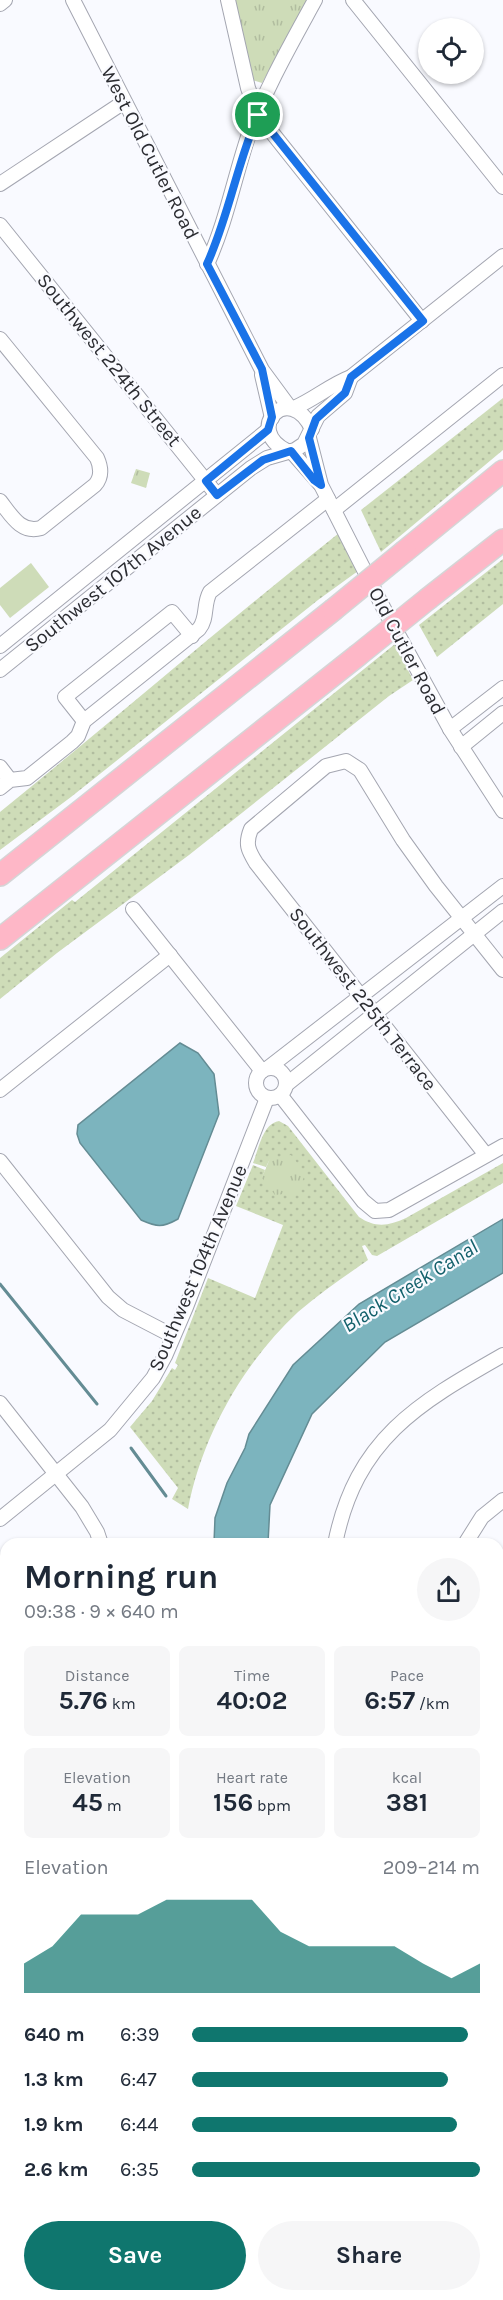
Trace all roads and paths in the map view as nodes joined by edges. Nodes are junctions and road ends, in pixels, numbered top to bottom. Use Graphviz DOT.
graph roads {
  1 [pos="6,0"];
  2 [pos="73,0"];
  3 [pos="228,0"];
  4 [pos="315,0"];
  5 [pos="353,0"];
  6 [pos="0,4"];
  7 [pos="124,102"];
  8 [pos="258,115"];
  9 [pos="0,184"];
  10 [pos="503,187"];
  11 [pos="0,225"];
  12 [pos="503,256"];
  13 [pos="207,264"];
  14 [pos="423,321"];
  15 [pos="0,339"];
  16 [pos="262,369"];
  17 [pos="503,375"];
  18 [pos="351,377"];
  19 [pos="292,408"];
  20 [pos="270,424"];
  21 [pos="310,434"];
  22 [pos="289,451"];
  23 [pos="503,471"];
  24 [pos="206,481"];
  25 [pos="321,485"];
  26 [pos="217,495"];
  27 [pos="0,501"];
  28 [pos="331,504"];
  29 [pos="503,540"];
  30 [pos="192,636"];
  31 [pos="0,646"];
  32 [pos="0,670"];
  33 [pos="500,696"];
  34 [pos="503,713"];
  35 [pos="84,721"];
  36 [pos="450,729"];
  37 [pos="461,747"];
  38 [pos="3,777"];
  39 [pos="503,811"];
  40 [pos="0,875"];
  41 [pos="503,886"];
  42 [pos="133,909"];
  43 [pos="503,911"];
  44 [pos="461,918"];
  45 [pos="474,934"];
  46 [pos="0,939"];
  47 [pos="170,955"];
  48 [pos="503,970"];
  49 [pos="362,996"];
  50 [pos="375,1014"];
  51 [pos="265,1070"];
  52 [pos="0,1090"];
  53 [pos="278,1093"];
  54 [pos="503,1146"];
  55 [pos="486,1155"];
  56 [pos="0,1161"];
  57 [pos="173,1336"];
  58 [pos="503,1355"];
  59 [pos="0,1403"];
  60 [pos="56,1474"];
  61 [pos="503,1500"];
  62 [pos="0,1519"];
  63 [pos="98,1538"];
  64 [pos="336,1538"];
  65 [pos="469,1538"];
  1 -- 6 [label="street"];
  2 -- 7 [label="street, West Old Cutler Road"];
  3 -- 8 [label="street"];
  4 -- 8 [label="street"];
  5 -- 10 [label="street"];
  7 -- 9 [label="street"];
  7 -- 13 [label="street, West Old Cutler Road"];
  8 -- 13 [label="street"];
  8 -- 14 [label="street"];
  11 -- 24 [label="street, Southwest 224th Street"];
  12 -- 14 [label="street"];
  13 -- 16 [label="street, West Old Cutler Road"];
  14 -- 18 [label="street"];
  15 -- 27 [label="street"];
  16 -- 19 [label="street, West Old Cutler Road"];
  16 -- 20 [label="street, West Old Cutler Road"];
  17 -- 28 [label="street"];
  18 -- 19 [label="street"];
  18 -- 21 [label="street"];
  19 -- 20 [label="street"];
  19 -- 21 [label="street"];
  20 -- 22 [label="street"];
  20 -- 24 [label="street, Southwest 107th Avenue"];
  21 -- 22 [label="street"];
  21 -- 25 [label="street, Old Cutler Road"];
  22 -- 25 [label="street, Old Cutler Road"];
  22 -- 26 [label="street, Southwest 107th Avenue"];
  23 -- 40 [label="highway, bridge"];
  24 -- 26 [label="street, Southwest 224th Street"];
  24 -- 31 [label="street, Southwest 107th Avenue"];
  25 -- 28 [label="street, Old Cutler Road"];
  26 -- 32 [label="street, Southwest 107th Avenue"];
  28 -- 30 [label="street"];
  28 -- 36 [label="street, Old Cutler Road"];
  29 -- 46 [label="highway, bridge"];
  30 -- 35 [label="street"];
  30 -- 35 [label="street"];
  33 -- 36 [label="street"];
  34 -- 37 [label="street"];
  35 -- 38 [label="street"];
  36 -- 37 [label="street, Old Cutler Road"];
  37 -- 39 [label="street, Old Cutler Road"];
  41 -- 44 [label="street"];
  42 -- 47 [label="street"];
  43 -- 45 [label="street, Southwest 104th Avenue"];
  44 -- 45 [label="street"];
  44 -- 49 [label="street"];
  44 -- 49 [label="street, Southwest 225th Terrace"];
  45 -- 48 [label="street"];
  45 -- 50 [label="street, Southwest 104th Avenue"];
  47 -- 51 [label="street"];
  47 -- 52 [label="street"];
  49 -- 50 [label="street, Southwest 225th Terrace"];
  49 -- 51 [label="street"];
  50 -- 53 [label="street, Southwest 104th Avenue"];
  50 -- 55 [label="street, Southwest 225th Terrace"];
  51 -- 53 [label="street"];
  51 -- 53 [label="street"];
  53 -- 55 [label="street"];
  53 -- 57 [label="street, Southwest 104th Avenue"];
  54 -- 55 [label="street"];
  56 -- 57 [label="street"];
  57 -- 60 [label="street, Southwest 104th Avenue"];
  58 -- 64 [label="street"];
  59 -- 60 [label="street"];
  60 -- 62 [label="street, Southwest 104th Avenue"];
  60 -- 63 [label="street"];
  61 -- 65 [label="street"];
}
